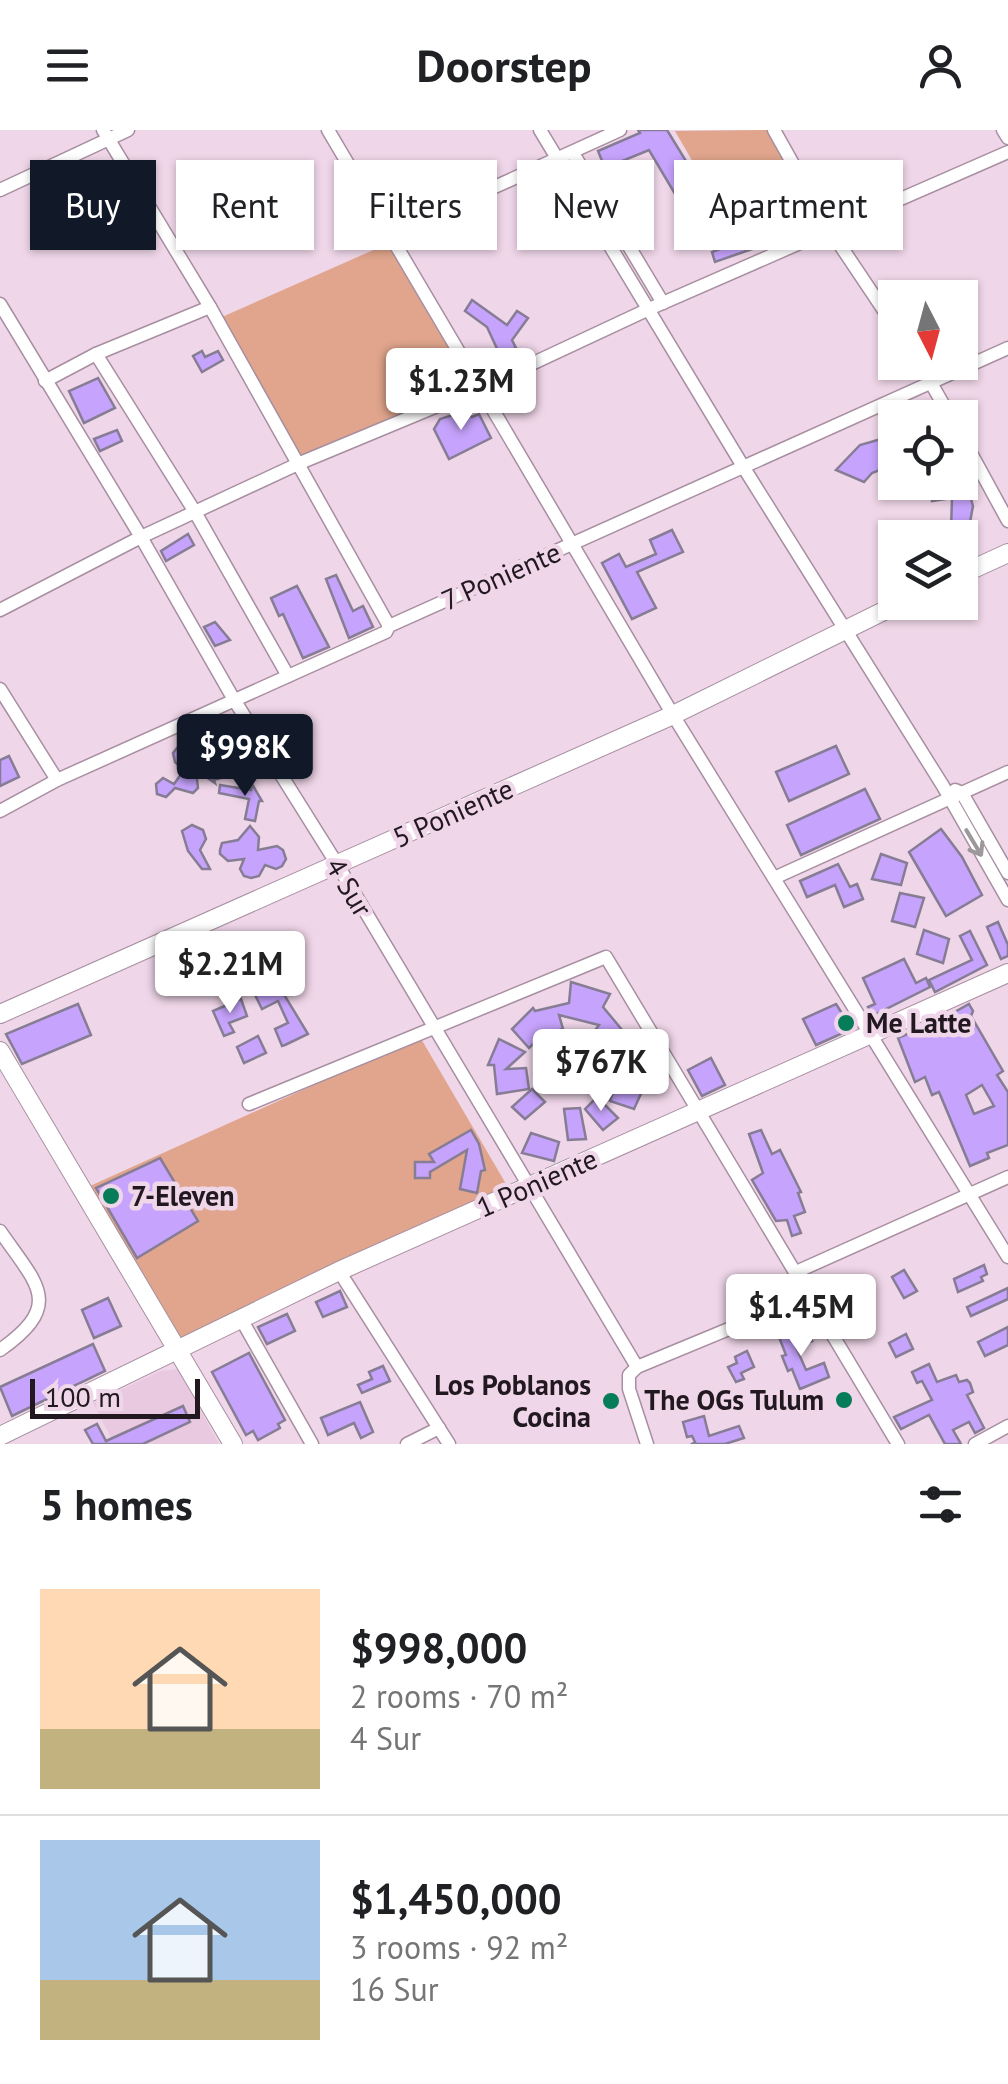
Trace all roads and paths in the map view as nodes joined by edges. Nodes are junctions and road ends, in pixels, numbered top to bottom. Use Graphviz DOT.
graph roads {
  1 [pos="128,130"];
  2 [pos="328,130"];
  3 [pos="540,130"];
  4 [pos="620,130"];
  5 [pos="774,130"];
  6 [pos="1003,130"];
  7 [pos="106,134"];
  8 [pos="1008,138"];
  9 [pos="1008,152"];
  10 [pos="573,153"];
  11 [pos="345,160"];
  12 [pos="559,160"];
  13 [pos="791,160"];
  14 [pos="0,190"];
  15 [pos="903,198"];
  16 [pos="396,250"];
  17 [pos="619,250"];
  18 [pos="784,250"];
  19 [pos="843,250"];
  20 [pos="878,302"];
  21 [pos="0,304"];
  22 [pos="656,306"];
  23 [pos="210,307"];
  24 [pos="1008,348"];
  25 [pos="96,354"];
  26 [pos="930,380"];
  27 [pos="45,381"];
  28 [pos="932,383"];
  29 [pos="478,389"];
  30 [pos="941,400"];
  31 [pos="300,463"];
  32 [pos="978,467"];
  33 [pos="744,468"];
  34 [pos="196,512"];
  35 [pos="1008,521"];
  36 [pos="141,537"];
  37 [pos="574,543"];
  38 [pos="1008,552"];
  39 [pos="978,566"];
  40 [pos="0,610"];
  41 [pos="878,613"];
  42 [pos="389,626"];
  43 [pos="844,629"];
  44 [pos="288,676"];
  45 [pos="0,690"];
  46 [pos="233,698"];
  47 [pos="673,715"];
  48 [pos="1008,772"];
  49 [pos="57,780"];
  50 [pos="946,793"];
  51 [pos="962,793"];
  52 [pos="0,811"];
  53 [pos="337,864"];
  54 [pos="1008,873"];
  55 [pos="774,878"];
  56 [pos="1008,900"];
  57 [pos="1008,972"];
  58 [pos="0,1014"];
  59 [pos="432,1028"];
  60 [pos="872,1033"];
  61 [pos="0,1051"];
  62 [pos="249,1104"];
  63 [pos="699,1110"];
  64 [pos="1008,1177"];
  65 [pos="530,1186"];
  66 [pos="968,1195"];
  67 [pos="0,1231"];
  68 [pos="1008,1257"];
  69 [pos="339,1271"];
  70 [pos="796,1272"];
  71 [pos="811,1295"];
  72 [pos="240,1317"];
  73 [pos="0,1350"];
  74 [pos="178,1350"];
  75 [pos="633,1371"];
  76 [pos="1008,1426"];
  77 [pos="438,1428"];
  78 [pos="0,1436"];
  79 [pos="232,1444"];
  80 [pos="312,1444"];
  81 [pos="407,1444"];
  82 [pos="450,1444"];
  83 [pos="647,1444"];
  84 [pos="898,1444"];
  85 [pos="975,1444"];
  1 -- 7 [label="street"];
  2 -- 11 [label="street"];
  3 -- 12 [label="street"];
  4 -- 10 [label="street"];
  5 -- 13 [label="street"];
  6 -- 8 [label="street"];
  7 -- 14 [label="street"];
  7 -- 23 [label="street"];
  9 -- 15 [label="street"];
  10 -- 12 [label="street"];
  10 -- 22 [label="street"];
  16 -- 29 [label="street"];
  17 -- 22 [label="street"];
  18 -- 22 [label="street"];
  19 -- 20 [label="street"];
  21 -- 27 [label="street, 4 Sur"];
  22 -- 29 [label="street"];
  22 -- 33 [label="street"];
  23 -- 25 [label="street"];
  23 -- 31 [label="street"];
  24 -- 28 [label="street, 7 Poniente"];
  25 -- 27 [label="street"];
  25 -- 34 [label="street"];
  26 -- 28 [label="street"];
  27 -- 36 [label="street, 4 Sur"];
  28 -- 30 [label="street"];
  28 -- 33 [label="street, 7 Poniente"];
  29 -- 31 [label="street"];
  29 -- 37 [label="street"];
  31 -- 34 [label="street"];
  31 -- 42 [label="street"];
  32 -- 35 [label="street"];
  33 -- 37 [label="street, 7 Poniente"];
  33 -- 43 [label="street"];
  34 -- 36 [label="street"];
  34 -- 44 [label="street"];
  36 -- 40 [label="street"];
  36 -- 46 [label="street, 4 Sur"];
  37 -- 42 [label="street, 7 Poniente"];
  37 -- 47 [label="street"];
  38 -- 39 [label="street"];
  41 -- 43 [label="street, 5 Poniente"];
  42 -- 44 [label="street, 7 Poniente"];
  43 -- 47 [label="street, 5 Poniente"];
  43 -- 50 [label="street"];
  44 -- 46 [label="street, 7 Poniente"];
  45 -- 49 [label="street"];
  46 -- 49 [label="street, 7 Poniente"];
  46 -- 53 [label="street, 4 Sur"];
  47 -- 53 [label="street, 5 Poniente"];
  47 -- 55 [label="street"];
  48 -- 51 [label="street"];
  49 -- 52 [label="street, 7 Poniente"];
  50 -- 51 [label="street"];
  50 -- 55 [label="street"];
  50 -- 56 [label="street, one-way"];
  51 -- 54 [label="street"];
  53 -- 58 [label="street, 5 Poniente"];
  53 -- 59 [label="street, 4 Sur"];
  55 -- 60 [label="street"];
  57 -- 60 [label="street, 1 Poniente"];
  59 -- 62 [label="street"];
  59 -- 63 [label="street"];
  59 -- 65 [label="street, 4 Sur"];
  60 -- 63 [label="street, 1 Poniente"];
  60 -- 66 [label="street"];
  61 -- 74 [label="street"];
  63 -- 65 [label="street, 1 Poniente"];
  63 -- 70 [label="street"];
  64 -- 66 [label="street"];
  65 -- 69 [label="street, 1 Poniente"];
  65 -- 75 [label="street, 4 Sur"];
  66 -- 68 [label="street"];
  66 -- 70 [label="street"];
  67 -- 73 [label="street"];
  69 -- 72 [label="street, 1 Poniente"];
  69 -- 77 [label="street"];
  70 -- 71 [label="street"];
  71 -- 75 [label="street"];
  71 -- 84 [label="street"];
  72 -- 74 [label="street, 1 Poniente"];
  72 -- 80 [label="street"];
  74 -- 78 [label="street, 1 Poniente"];
  74 -- 79 [label="street"];
  75 -- 83 [label="street, 4 Sur"];
  76 -- 85 [label="street"];
  77 -- 81 [label="street"];
  77 -- 82 [label="street"];
}
